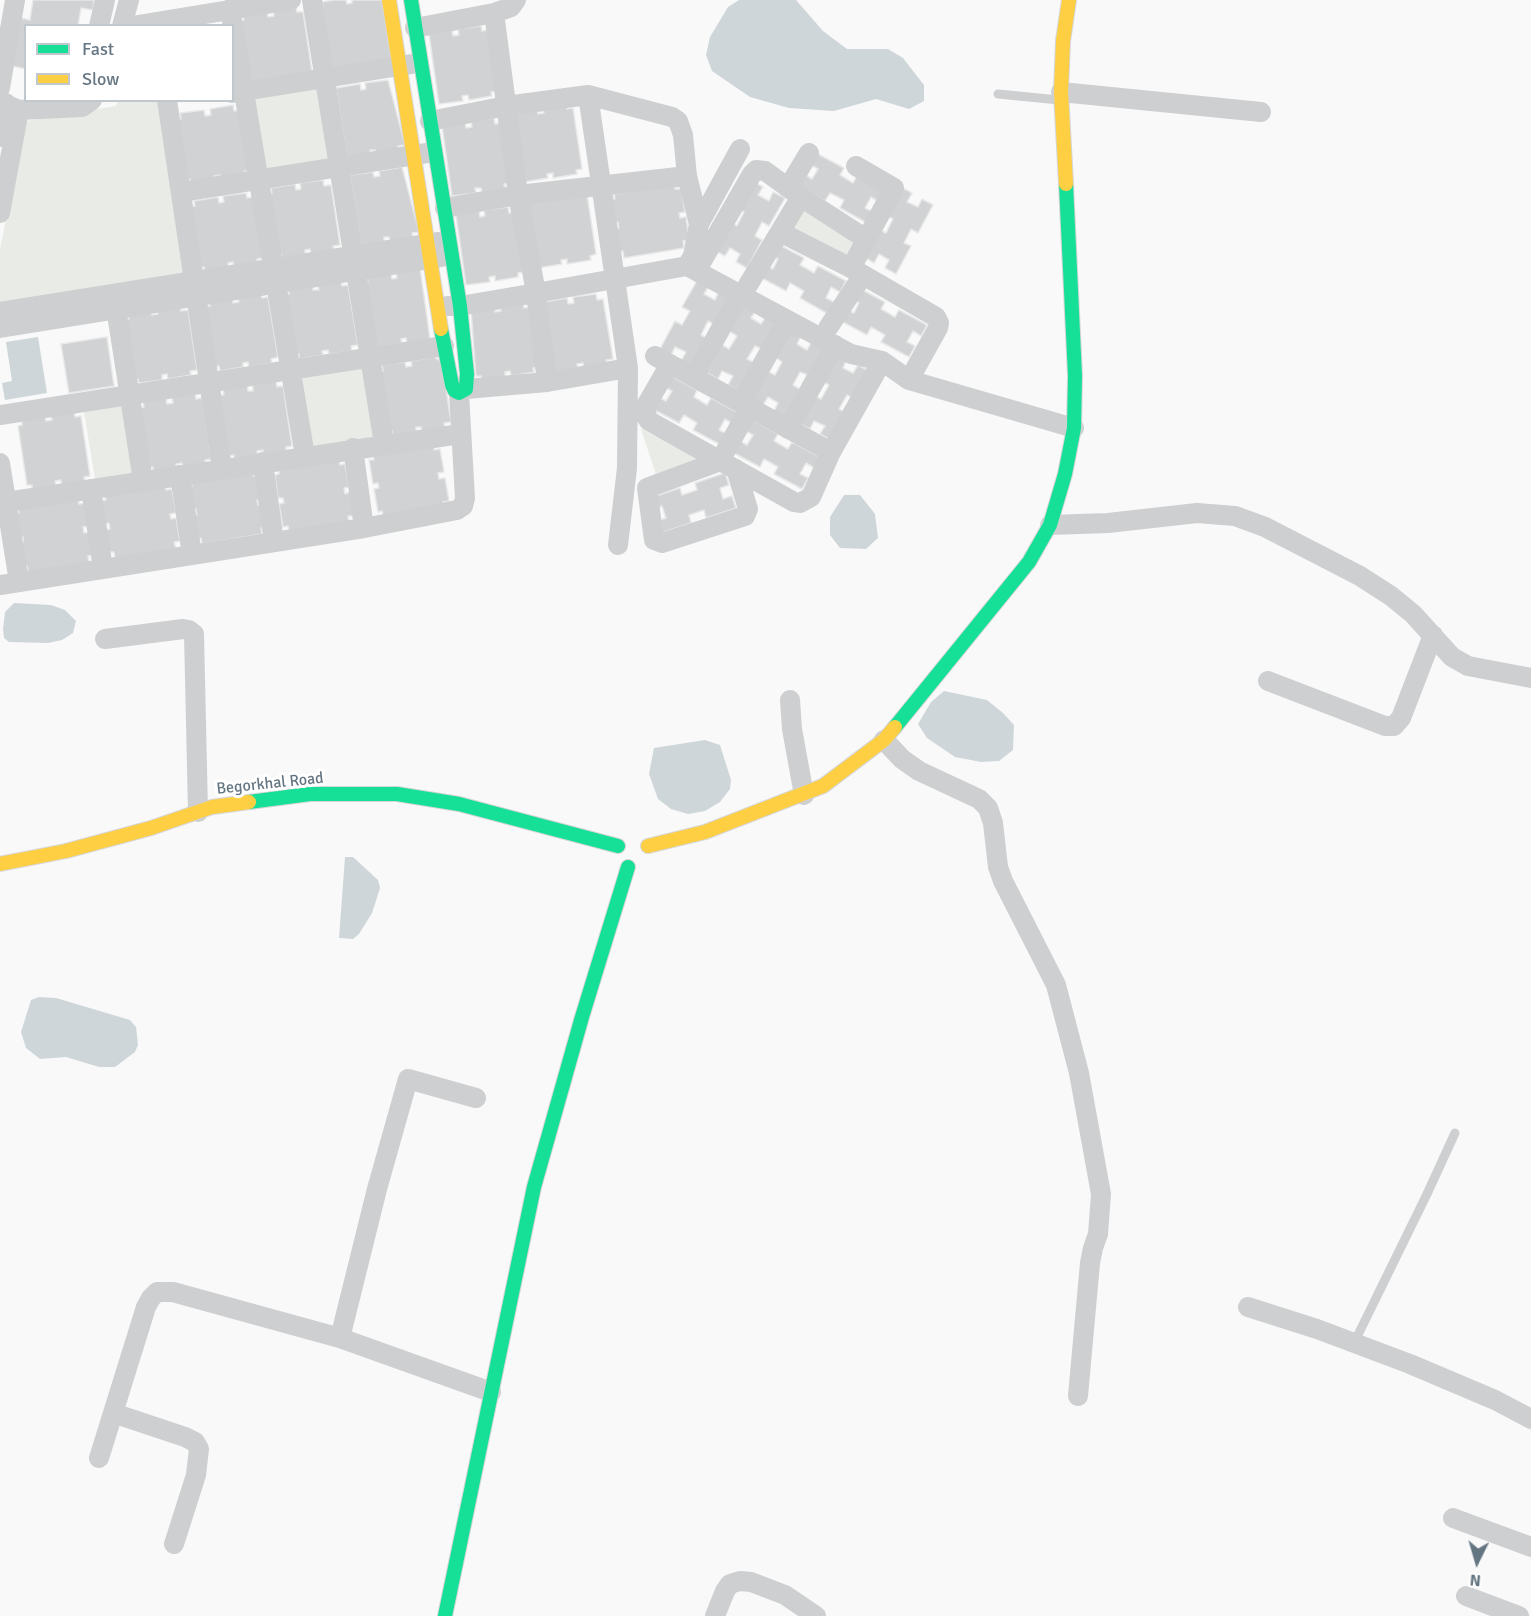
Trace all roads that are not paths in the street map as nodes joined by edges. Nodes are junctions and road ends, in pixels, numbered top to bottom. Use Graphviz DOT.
graph roads {
  1 [pos="15,0"];
  2 [pos="105,0"];
  3 [pos="129,0"];
  4 [pos="291,0"];
  5 [pos="312,0"];
  6 [pos="389,0"];
  7 [pos="411,0"];
  8 [pos="516,0"];
  9 [pos="1069,0"];
  10 [pos="230,9"];
  11 [pos="494,13"];
  12 [pos="99,24"];
  13 [pos="123,24"];
  14 [pos="156,24"];
  15 [pos="231,24"];
  16 [pos="415,28"];
  17 [pos="234,50"];
  18 [pos="421,62"];
  19 [pos="399,66"];
  20 [pos="324,78"];
  21 [pos="238,92"];
  22 [pos="998,94"];
  23 [pos="588,95"];
  24 [pos="1061,96"];
  25 [pos="10,99"];
  26 [pos="37,102"];
  27 [pos="90,102"];
  28 [pos="173,102"];
  29 [pos="506,106"];
  30 [pos="1261,112"];
  31 [pos="430,121"];
  32 [pos="0,137"];
  33 [pos="740,149"];
  34 [pos="436,153"];
  35 [pos="809,153"];
  36 [pos="414,155"];
  37 [pos="856,166"];
  38 [pos="339,167"];
  39 [pos="687,176"];
  40 [pos="259,180"];
  41 [pos="603,186"];
  42 [pos="181,192"];
  43 [pos="795,193"];
  44 [pos="518,195"];
  45 [pos="445,208"];
  46 [pos="0,213"];
  47 [pos="699,224"];
  48 [pos="780,232"];
  49 [pos="866,239"];
  50 [pos="450,248"];
  51 [pos="429,251"];
  52 [pos="694,261"];
  53 [pos="354,263"];
  54 [pos="857,271"];
  55 [pos="615,273"];
  56 [pos="275,276"];
  57 [pos="535,287"];
  58 [pos="195,288"];
  59 [pos="744,290"];
  60 [pos="437,300"];
  61 [pos="459,300"];
  62 [pos="116,308"];
  63 [pos="0,312"];
  64 [pos="787,320"];
  65 [pos="0,328"];
  66 [pos="832,337"];
  67 [pos="444,346"];
  68 [pos="370,357"];
  69 [pos="875,359"];
  70 [pos="628,368"];
  71 [pos="290,370"];
  72 [pos="694,377"];
  73 [pos="909,380"];
  74 [pos="209,382"];
  75 [pos="547,382"];
  76 [pos="463,391"];
  77 [pos="130,395"];
  78 [pos="745,405"];
  79 [pos="0,415"];
  80 [pos="1074,428"];
  81 [pos="788,429"];
  82 [pos="460,434"];
  83 [pos="384,444"];
  84 [pos="353,448"];
  85 [pos="831,452"];
  86 [pos="305,456"];
  87 [pos="263,462"];
  88 [pos="0,463"];
  89 [pos="728,465"];
  90 [pos="222,469"];
  91 [pos="180,475"];
  92 [pos="143,481"];
  93 [pos="91,489"];
  94 [pos="6,502"];
  95 [pos="1050,525"];
  96 [pos="364,528"];
  97 [pos="274,542"];
  98 [pos="618,545"];
  99 [pos="192,555"];
  100 [pos="103,569"];
  101 [pos="9,584"];
  102 [pos="1433,635"];
  103 [pos="105,639"];
  104 [pos="1531,678"];
  105 [pos="1268,681"];
  106 [pos="790,700"];
  107 [pos="884,740"];
  108 [pos="804,795"];
  109 [pos="198,812"];
  110 [pos="618,846"];
  111 [pos="639,852"];
  112 [pos="0,864"];
  113 [pos="476,1098"];
  114 [pos="1455,1133"];
  115 [pos="1248,1307"];
  116 [pos="340,1338"];
  117 [pos="1354,1343"];
  118 [pos="491,1392"];
  119 [pos="1078,1396"];
  120 [pos="113,1413"];
  121 [pos="1531,1419"];
  122 [pos="99,1458"];
  123 [pos="1453,1518"];
  124 [pos="174,1544"];
  125 [pos="1531,1547"];
  126 [pos="1466,1596"];
  127 [pos="445,1616"];
  128 [pos="715,1616"];
  129 [pos="816,1616"];
  130 [pos="1519,1616"];
  1 -- 25 [label="street"];
  2 -- 12 [label="street"];
  3 -- 13 [label="street"];
  4 -- 10 [label="street"];
  5 -- 20 [label="street"];
  6 -- 19 [label="street"];
  7 -- 16 [label="street"];
  8 -- 11 [label="street"];
  9 -- 24 [label="street"];
  10 -- 14 [label="street"];
  10 -- 15 [label="street"];
  11 -- 16 [label="street"];
  11 -- 29 [label="street"];
  16 -- 18 [label="street"];
  17 -- 21 [label="street"];
  18 -- 19 [label="street"];
  18 -- 31 [label="street"];
  19 -- 20 [label="street"];
  19 -- 36 [label="street"];
  20 -- 21 [label="street"];
  20 -- 38 [label="street"];
  21 -- 40 [label="street"];
  22 -- 24 [label="lane"];
  23 -- 29 [label="street"];
  23 -- 39 [label="street"];
  23 -- 41 [label="street"];
  24 -- 30 [label="street"];
  24 -- 80 [label="street"];
  25 -- 32 [label="street"];
  25 -- 46 [label="street"];
  26 -- 27 [label="street"];
  28 -- 42 [label="street"];
  29 -- 31 [label="street"];
  29 -- 44 [label="street"];
  31 -- 34 [label="street"];
  33 -- 47 [label="street"];
  34 -- 36 [label="street"];
  34 -- 45 [label="street"];
  35 -- 43 [label="street"];
  36 -- 38 [label="street"];
  36 -- 51 [label="street"];
  37 -- 49 [label="street"];
  38 -- 40 [label="street"];
  38 -- 53 [label="street"];
  39 -- 41 [label="street"];
  39 -- 47 [label="street"];
  40 -- 42 [label="street"];
  40 -- 56 [label="street"];
  41 -- 44 [label="street"];
  41 -- 55 [label="street"];
  42 -- 58 [label="street"];
  43 -- 48 [label="street"];
  43 -- 49 [label="street"];
  43 -- 52 [label="street"];
  44 -- 45 [label="street"];
  44 -- 57 [label="street"];
  45 -- 50 [label="street"];
  47 -- 52 [label="street"];
  48 -- 54 [label="street"];
  48 -- 59 [label="street"];
  49 -- 54 [label="street"];
  50 -- 51 [label="street"];
  50 -- 61 [label="street"];
  51 -- 53 [label="street"];
  51 -- 60 [label="street"];
  52 -- 55 [label="street"];
  52 -- 59 [label="street"];
  53 -- 56 [label="street"];
  53 -- 68 [label="street"];
  54 -- 66 [label="street"];
  54 -- 73 [label="street"];
  55 -- 57 [label="street"];
  55 -- 70 [label="street"];
  56 -- 58 [label="street"];
  56 -- 71 [label="street"];
  57 -- 61 [label="street"];
  57 -- 75 [label="street"];
  58 -- 62 [label="street"];
  58 -- 63 [label="street"];
  58 -- 74 [label="street"];
  59 -- 64 [label="street"];
  59 -- 66 [label="street"];
  59 -- 72 [label="street"];
  60 -- 61 [label="street"];
  60 -- 67 [label="street"];
  61 -- 76 [label="street"];
  62 -- 65 [label="street"];
  62 -- 77 [label="street"];
  64 -- 66 [label="street"];
  64 -- 78 [label="street"];
  66 -- 69 [label="street"];
  66 -- 81 [label="street"];
  67 -- 68 [label="street"];
  67 -- 76 [label="street"];
  68 -- 71 [label="street"];
  68 -- 83 [label="street"];
  69 -- 73 [label="street"];
  69 -- 85 [label="street"];
  70 -- 75 [label="street"];
  70 -- 98 [label="street"];
  71 -- 74 [label="street"];
  71 -- 86 [label="street"];
  72 -- 78 [label="street"];
  72 -- 89 [label="street"];
  73 -- 80 [label="street"];
  74 -- 77 [label="street"];
  74 -- 90 [label="street"];
  75 -- 76 [label="street"];
  76 -- 82 [label="street"];
  77 -- 79 [label="street"];
  77 -- 92 [label="street"];
  78 -- 81 [label="street"];
  78 -- 89 [label="street"];
  80 -- 95 [label="street"];
  81 -- 85 [label="street"];
  82 -- 83 [label="street"];
  82 -- 96 [label="street"];
  83 -- 84 [label="street"];
  84 -- 86 [label="street"];
  84 -- 96 [label="street"];
  85 -- 89 [label="street"];
  86 -- 87 [label="street"];
  87 -- 90 [label="street"];
  87 -- 97 [label="street"];
  88 -- 94 [label="street"];
  89 -- 89 [label="street"];
  90 -- 91 [label="street"];
  91 -- 92 [label="street"];
  91 -- 99 [label="street"];
  92 -- 93 [label="street"];
  93 -- 94 [label="street"];
  93 -- 100 [label="street"];
  94 -- 101 [label="street"];
  95 -- 102 [label="street"];
  95 -- 107 [label="street"];
  96 -- 97 [label="street"];
  97 -- 99 [label="street"];
  99 -- 100 [label="street"];
  100 -- 101 [label="street"];
  102 -- 104 [label="street"];
  102 -- 105 [label="street"];
  103 -- 109 [label="street"];
  106 -- 108 [label="street"];
  107 -- 108 [label="street"];
  107 -- 119 [label="street"];
  108 -- 111 [label="street"];
  109 -- 110 [label="street, Begorkhal Road"];
  109 -- 112 [label="street, Begorkhal Road"];
  110 -- 111 [label="street"];
  110 -- 111 [label="street"];
  111 -- 118 [label="street"];
  113 -- 116 [label="street"];
  114 -- 117 [label="lane"];
  115 -- 117 [label="street"];
  116 -- 118 [label="street"];
  116 -- 120 [label="street"];
  117 -- 121 [label="street"];
  118 -- 127 [label="street"];
  120 -- 122 [label="street"];
  120 -- 124 [label="street"];
  123 -- 125 [label="street"];
  126 -- 130 [label="street"];
  128 -- 129 [label="street"];
}
